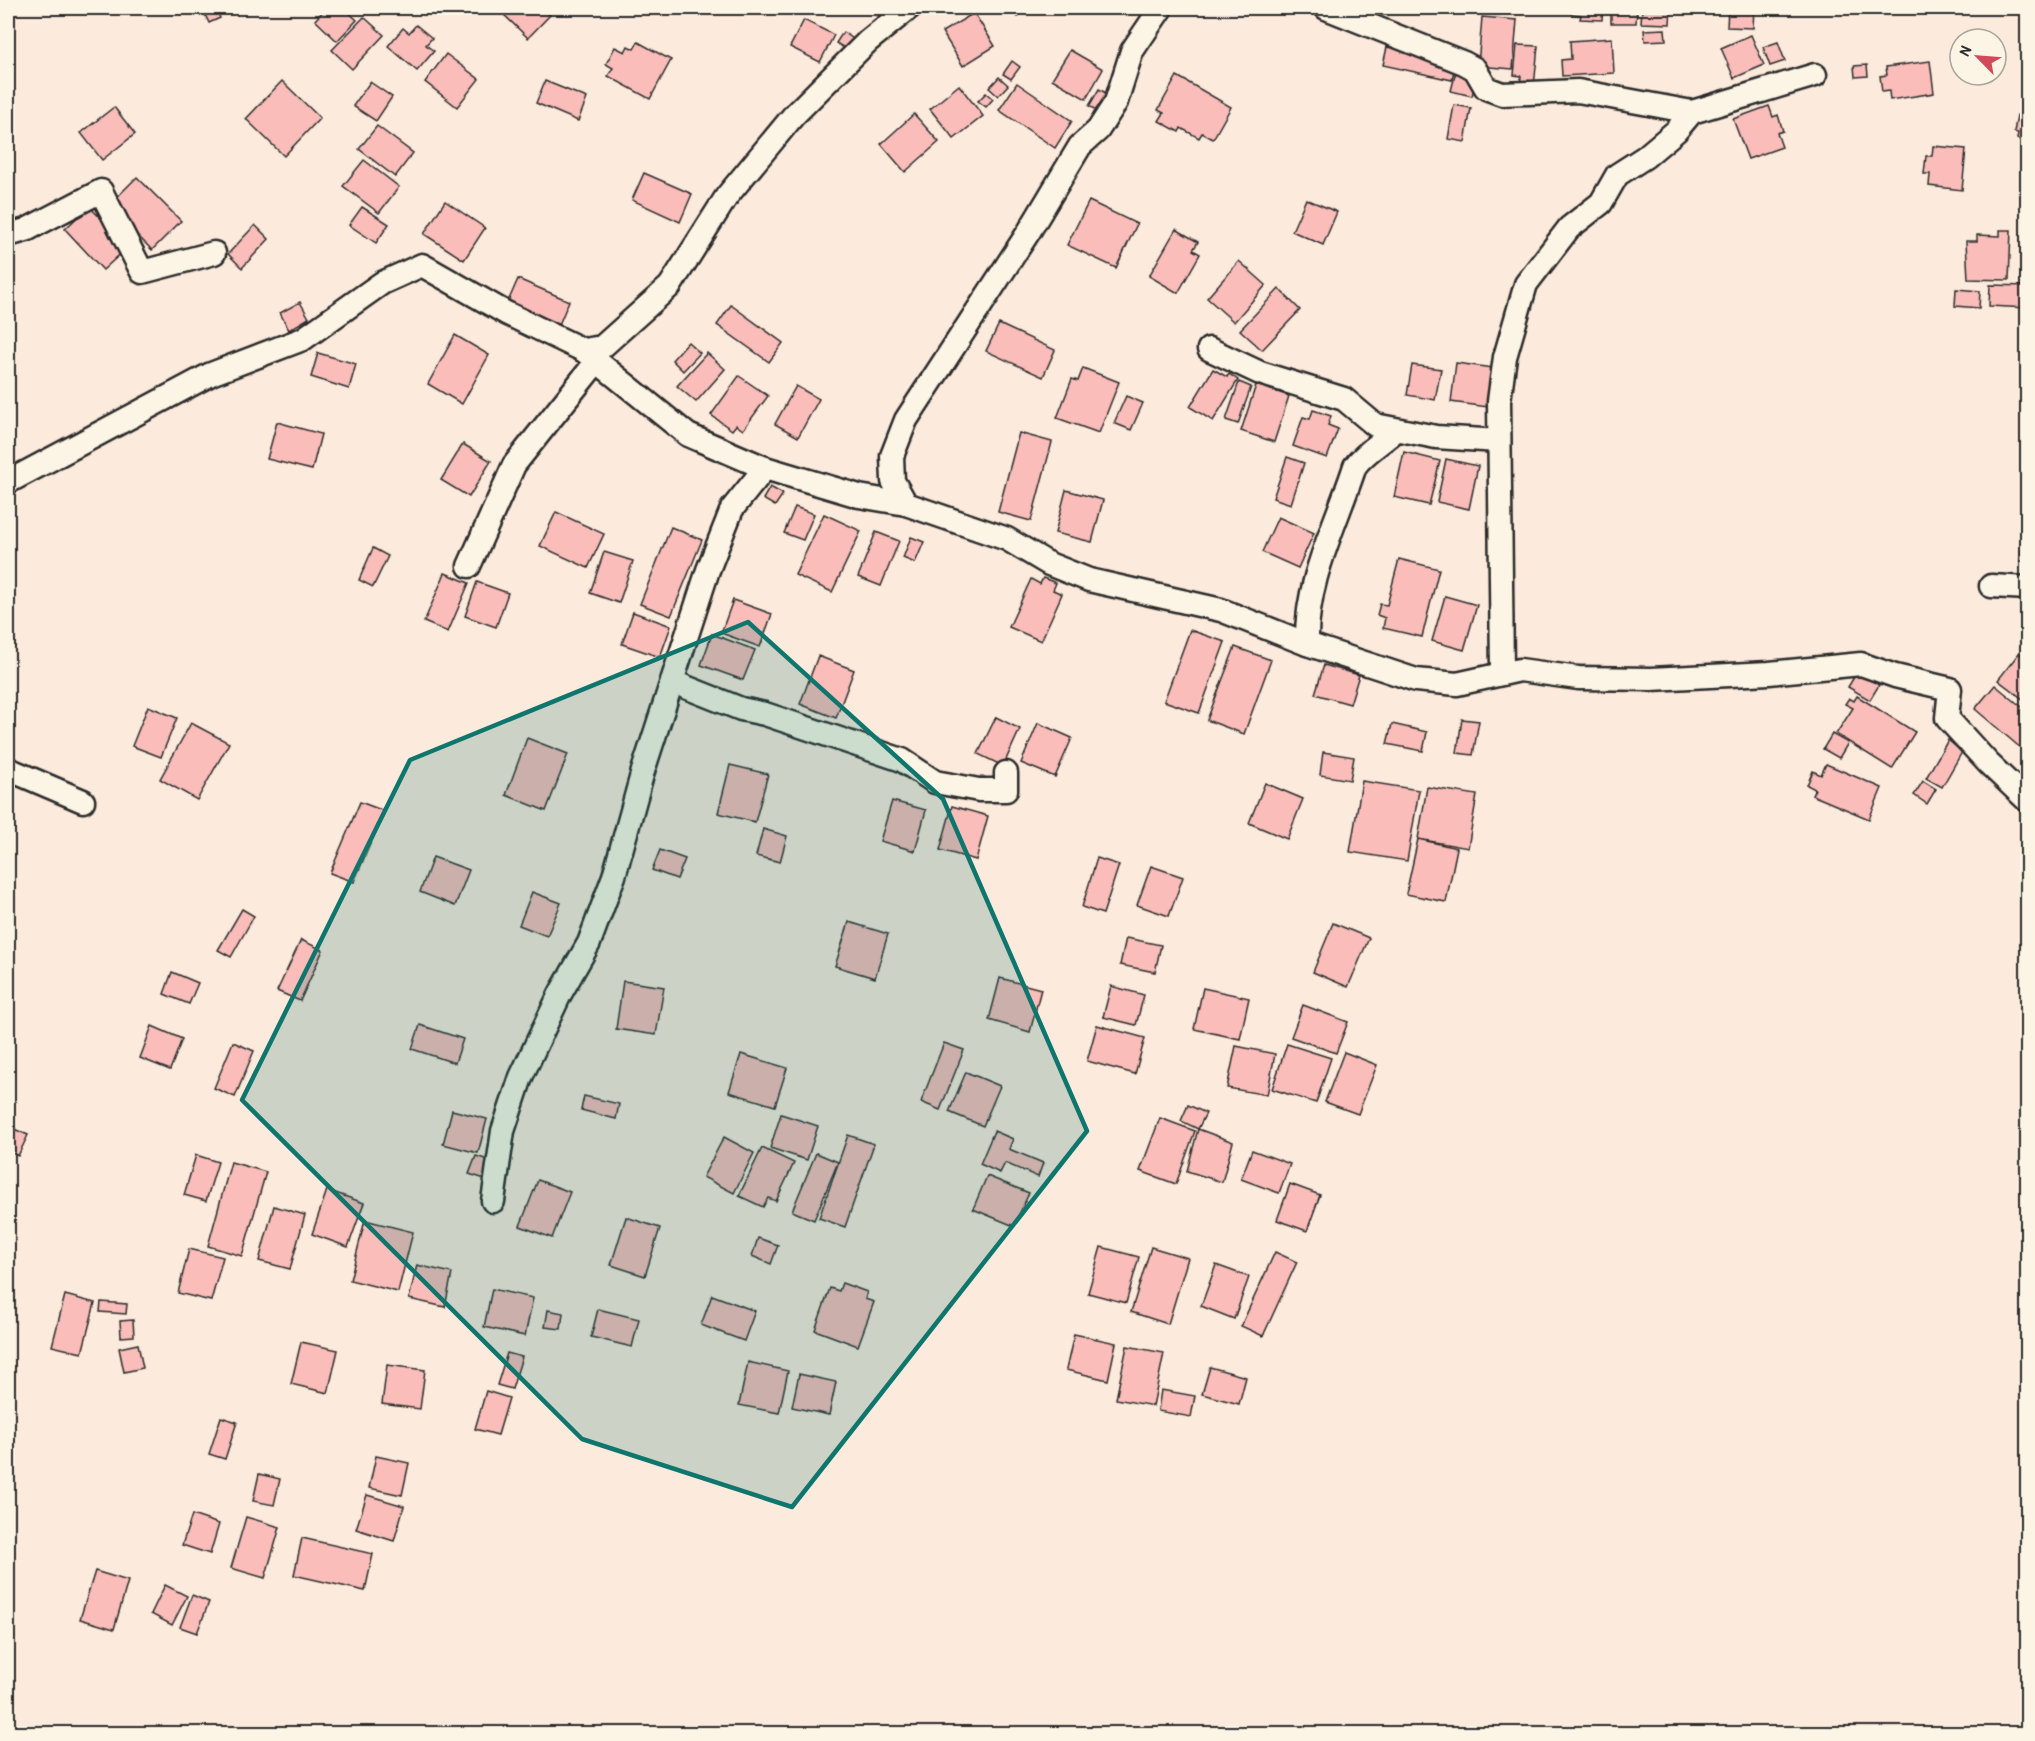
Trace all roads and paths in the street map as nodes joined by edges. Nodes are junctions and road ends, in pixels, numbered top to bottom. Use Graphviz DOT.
graph roads {
  1 [pos="909,8"];
  2 [pos="1161,8"];
  3 [pos="1326,8"];
  4 [pos="1815,75"];
  5 [pos="1692,112"];
  6 [pos="8,235"];
  7 [pos="214,253"];
  8 [pos="1209,348"];
  9 [pos="590,356"];
  10 [pos="1396,430"];
  11 [pos="1499,441"];
  12 [pos="765,468"];
  13 [pos="8,482"];
  14 [pos="906,504"];
  15 [pos="469,566"];
  16 [pos="1991,585"];
  17 [pos="2028,588"];
  18 [pos="1306,644"];
  19 [pos="1502,672"];
  20 [pos="673,682"];
  21 [pos="8,769"];
  22 [pos="1006,773"];
  23 [pos="83,801"];
  24 [pos="2028,801"];
  25 [pos="494,1201"];
  1 -- 9 [label="street"];
  2 -- 14 [label="street"];
  3 -- 5 [label="street"];
  4 -- 5 [label="street"];
  5 -- 11 [label="street"];
  6 -- 7 [label="street"];
  8 -- 10 [label="street"];
  9 -- 12 [label="street"];
  9 -- 13 [label="street"];
  9 -- 15 [label="street"];
  10 -- 11 [label="street"];
  10 -- 18 [label="street"];
  11 -- 19 [label="street"];
  12 -- 14 [label="street"];
  12 -- 20 [label="street"];
  14 -- 18 [label="street"];
  16 -- 17 [label="street"];
  18 -- 19 [label="street"];
  19 -- 24 [label="street"];
  20 -- 22 [label="street"];
  20 -- 25 [label="street"];
  21 -- 23 [label="street"];
}
